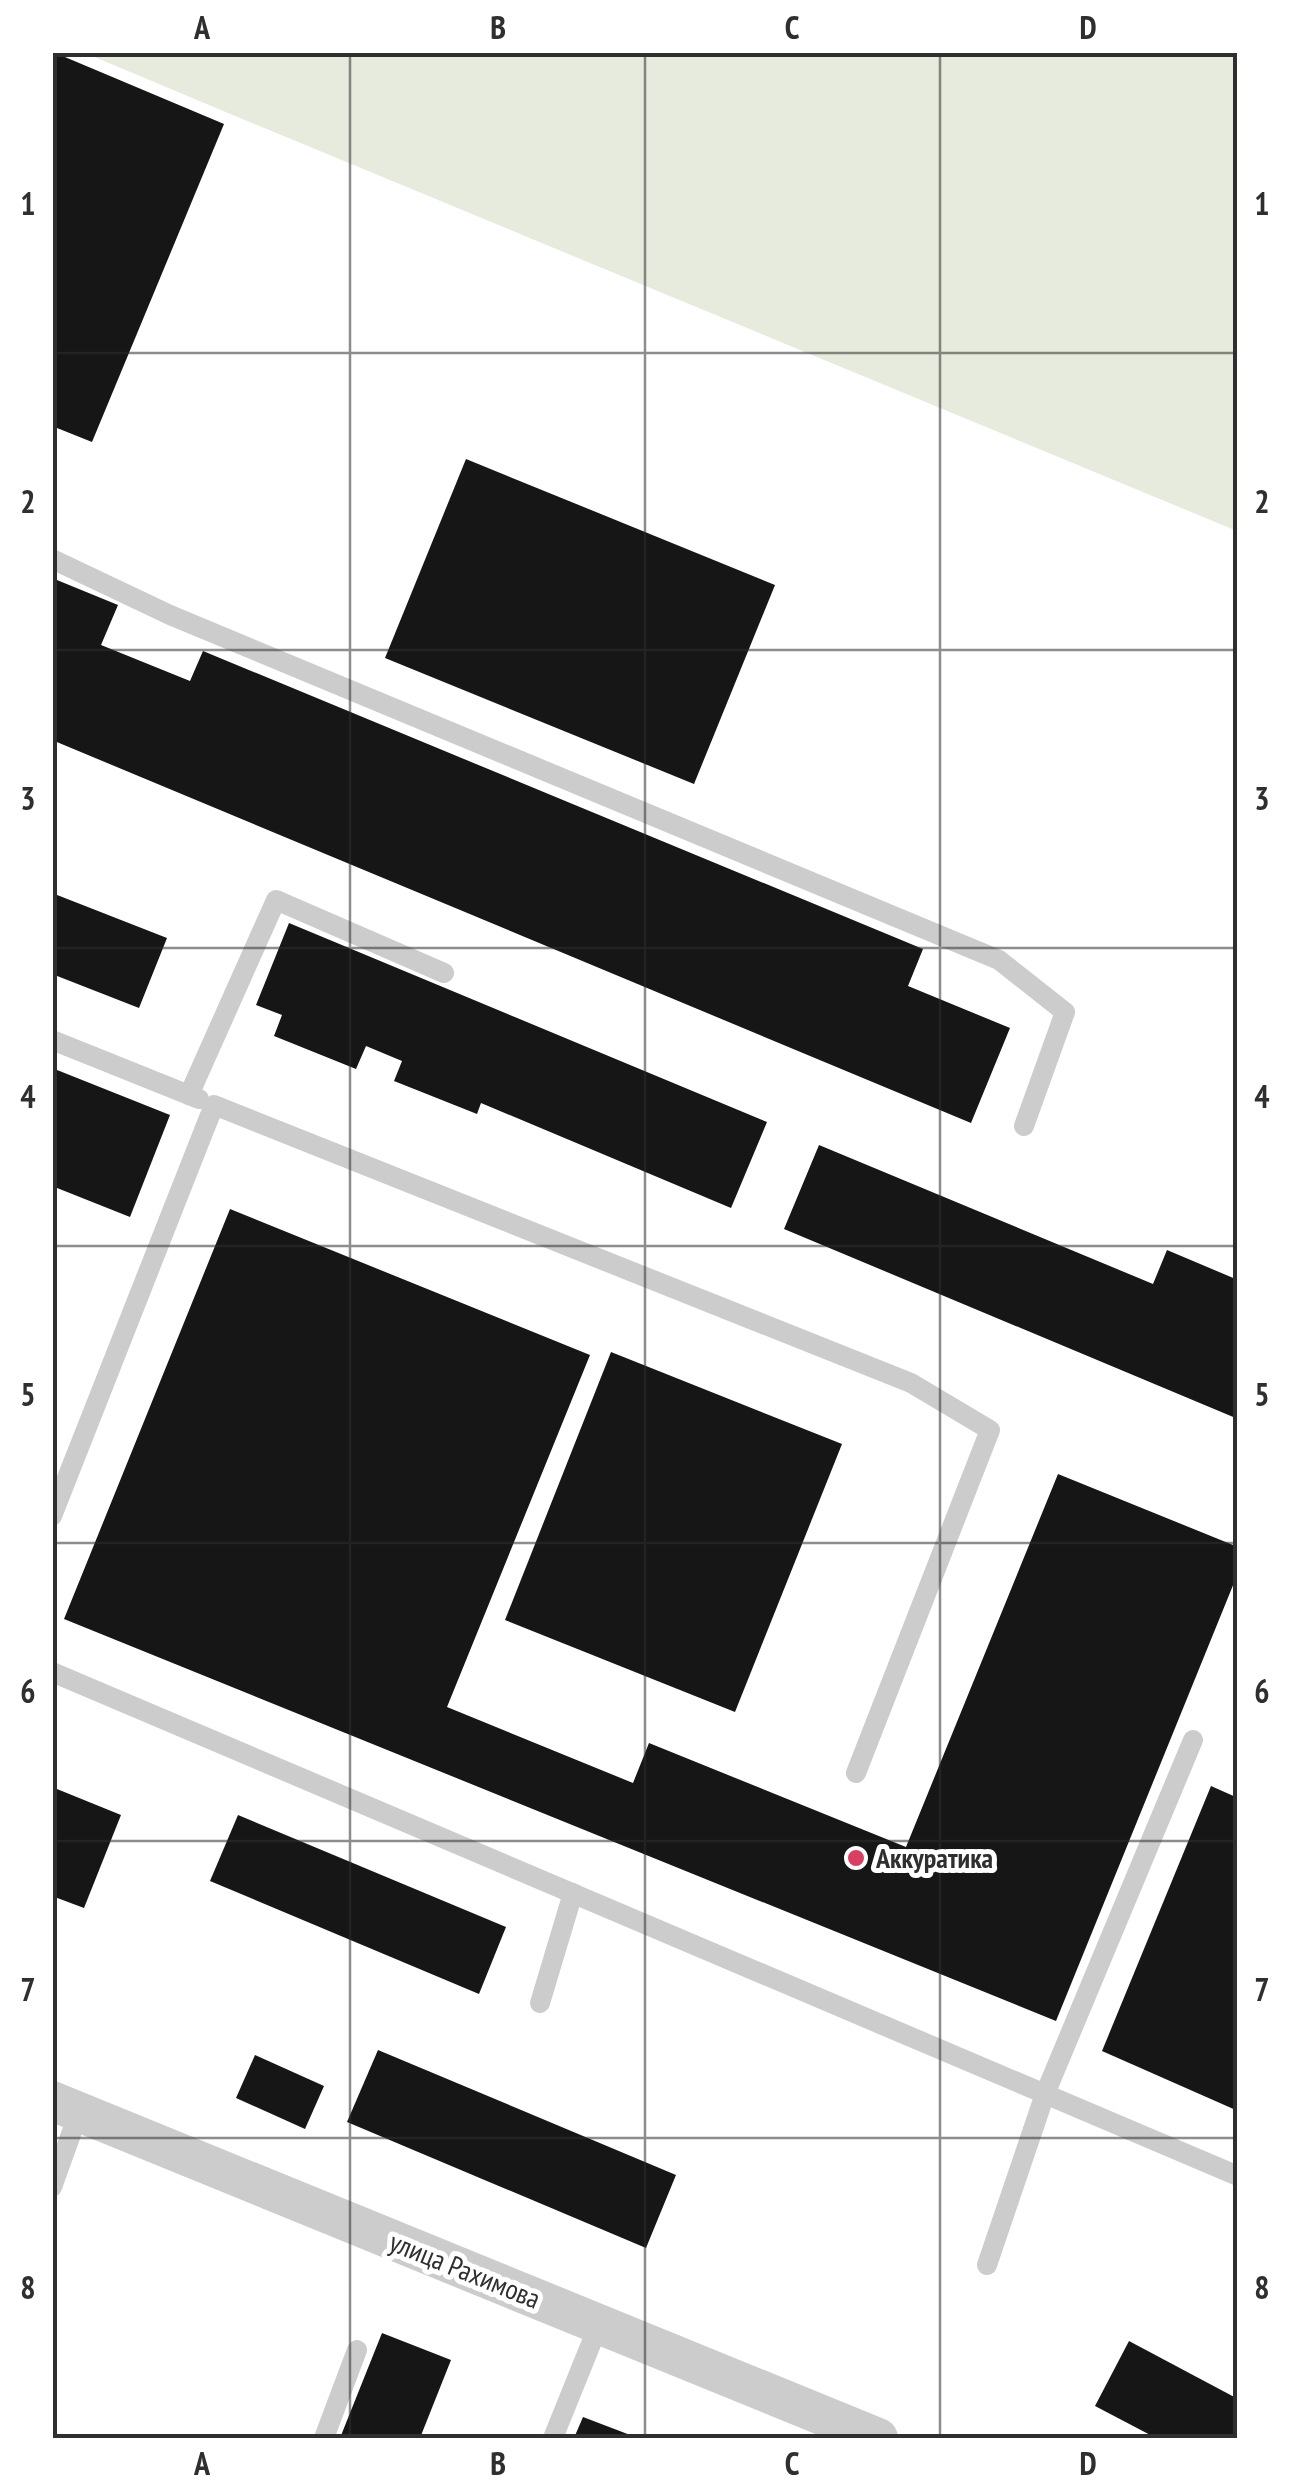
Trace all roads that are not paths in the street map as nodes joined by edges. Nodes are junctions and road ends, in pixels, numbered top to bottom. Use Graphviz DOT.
graph roads {
  1 [pos="52,558"];
  2 [pos="444,972"];
  3 [pos="52,1040"];
  4 [pos="189,1095"];
  5 [pos="214,1105"];
  6 [pos="1024,1126"];
  7 [pos="52,1516"];
  8 [pos="52,1672"];
  9 [pos="1192,1740"];
  10 [pos="856,1773"];
  11 [pos="573,1893"];
  12 [pos="540,2003"];
  13 [pos="1046,2094"];
  14 [pos="66,2106"];
  15 [pos="1238,2176"];
  16 [pos="52,2187"];
  17 [pos="987,2265"];
  18 [pos="599,2324"];
  19 [pos="357,2350"];
  20 [pos="324,2438"];
  21 [pos="553,2438"];
  22 [pos="878,2438"];
  1 -- 6 [label="lane"];
  2 -- 4 [label="lane"];
  3 -- 4 [label="lane"];
  4 -- 5 [label="lane"];
  5 -- 7 [label="lane"];
  5 -- 10 [label="lane"];
  8 -- 11 [label="lane"];
  9 -- 13 [label="lane"];
  11 -- 12 [label="lane"];
  11 -- 13 [label="lane"];
  13 -- 15 [label="lane"];
  13 -- 17 [label="lane"];
  14 -- 16 [label="lane"];
  14 -- 18 [label="street, улица Рахимова"];
  18 -- 21 [label="lane"];
  18 -- 22 [label="street, улица Рахимова"];
  19 -- 20 [label="lane"];
}
